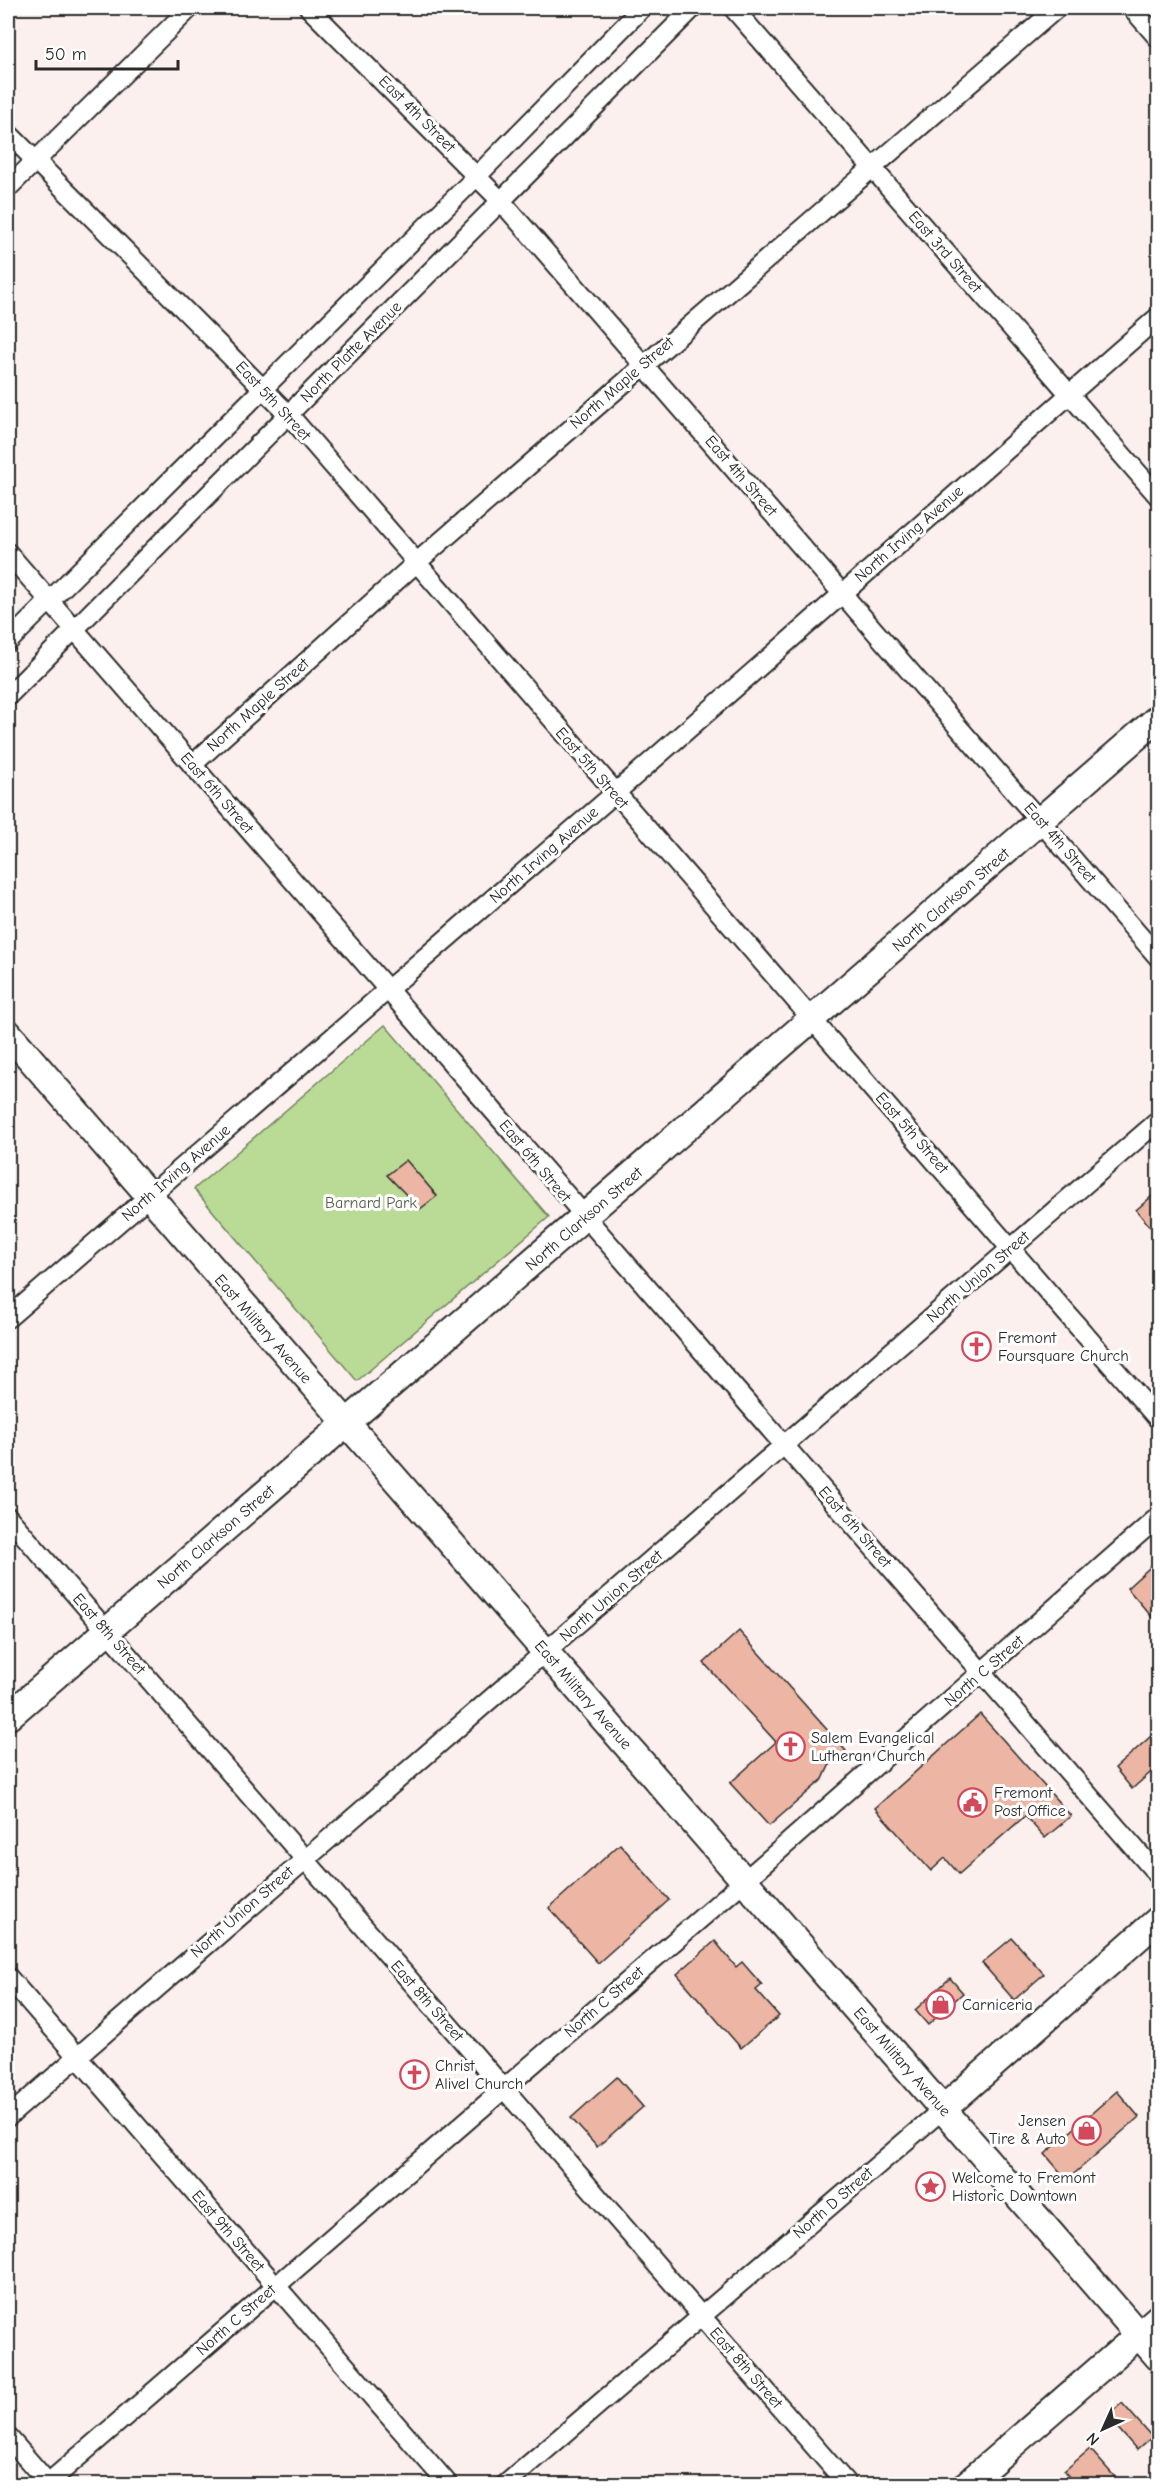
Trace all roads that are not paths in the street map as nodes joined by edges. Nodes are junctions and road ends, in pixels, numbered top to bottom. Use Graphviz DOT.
graph roads {
  1 [pos="190,8"];
  2 [pos="309,8"];
  3 [pos="642,8"];
  4 [pos="693,8"];
  5 [pos="733,8"];
  6 [pos="1057,8"];
  7 [pos="1132,8"];
  8 [pos="1158,38"];
  9 [pos="8,133"];
  10 [pos="35,161"];
  11 [pos="872,168"];
  12 [pos="478,175"];
  13 [pos="8,188"];
  14 [pos="501,201"];
  15 [pos="1158,317"];
  16 [pos="644,364"];
  17 [pos="263,387"];
  18 [pos="1070,394"];
  19 [pos="289,415"];
  20 [pos="1158,496"];
  21 [pos="8,553"];
  22 [pos="416,564"];
  23 [pos="842,593"];
  24 [pos="49,601"];
  25 [pos="74,629"];
  26 [pos="8,642"];
  27 [pos="8,696"];
  28 [pos="1158,718"];
  29 [pos="192,765"];
  30 [pos="614,794"];
  31 [pos="1041,821"];
  32 [pos="1158,957"];
  33 [pos="387,988"];
  34 [pos="814,1019"];
  35 [pos="8,1033"];
  36 [pos="1158,1121"];
  37 [pos="149,1197"];
  38 [pos="584,1219"];
  39 [pos="1012,1248"];
  40 [pos="8,1318"];
  41 [pos="1158,1419"];
  42 [pos="346,1425"];
  43 [pos="783,1445"];
  44 [pos="8,1517"];
  45 [pos="1158,1517"];
  46 [pos="107,1631"];
  47 [pos="546,1653"];
  48 [pos="981,1673"];
  49 [pos="8,1718"];
  50 [pos="304,1859"];
  51 [pos="1158,1875"];
  52 [pos="744,1881"];
  53 [pos="1158,1920"];
  54 [pos="8,1977"];
  55 [pos="76,2056"];
  56 [pos="503,2089"];
  57 [pos="943,2109"];
  58 [pos="8,2117"];
  59 [pos="276,2286"];
  60 [pos="700,2316"];
  61 [pos="1158,2318"];
  62 [pos="1139,2335"];
  63 [pos="1158,2357"];
  64 [pos="8,2437"];
  65 [pos="48,2484"];
  66 [pos="448,2484"];
  67 [pos="506,2484"];
  68 [pos="847,2484"];
  69 [pos="967,2484"];
  1 -- 10 [label="street"];
  2 -- 12 [label="street, East 4th Street"];
  3 -- 12 [label="street"];
  4 -- 14 [label="street, North Platte Avenue"];
  5 -- 11 [label="street, East 3rd Street"];
  6 -- 11 [label="street, North Maple Street"];
  7 -- 8 [label="street"];
  9 -- 10 [label="street, East 5th Street"];
  10 -- 13 [label="street"];
  10 -- 17 [label="street, East 5th Street"];
  11 -- 16 [label="street, North Maple Street"];
  11 -- 18 [label="street, East 3rd Street"];
  12 -- 14 [label="street, East 4th Street"];
  12 -- 17 [label="street"];
  14 -- 16 [label="street, East 4th Street"];
  14 -- 19 [label="street, North Platte Avenue"];
  15 -- 18 [label="street, North Irving Avenue"];
  16 -- 22 [label="street, North Maple Street"];
  16 -- 23 [label="street, East 4th Street"];
  17 -- 19 [label="street, East 5th Street"];
  17 -- 24 [label="street"];
  18 -- 20 [label="street, East 3rd Street"];
  18 -- 23 [label="street, North Irving Avenue"];
  19 -- 22 [label="street, East 5th Street"];
  19 -- 25 [label="street, North Platte Avenue"];
  21 -- 24 [label="street, East 6th Street"];
  22 -- 29 [label="street, North Maple Street"];
  22 -- 30 [label="street, East 5th Street"];
  23 -- 30 [label="street, North Irving Avenue"];
  23 -- 31 [label="street, East 4th Street"];
  24 -- 25 [label="street, East 6th Street"];
  24 -- 26 [label="street"];
  25 -- 27 [label="street, North Platte Avenue"];
  25 -- 29 [label="street, East 6th Street"];
  28 -- 31 [label="main road, North Clarkson Street"];
  29 -- 33 [label="street, East 6th Street"];
  30 -- 33 [label="street, North Irving Avenue"];
  30 -- 34 [label="street, East 5th Street"];
  31 -- 32 [label="street, East 4th Street"];
  31 -- 34 [label="main road, North Clarkson Street"];
  33 -- 37 [label="street, North Irving Avenue"];
  33 -- 38 [label="street, East 6th Street"];
  34 -- 38 [label="main road, North Clarkson Street"];
  34 -- 39 [label="street, East 5th Street"];
  35 -- 37 [label="main road, East Military Avenue"];
  36 -- 39 [label="street, North Union Street"];
  37 -- 40 [label="street, North Irving Avenue"];
  37 -- 42 [label="main road, East Military Avenue"];
  38 -- 42 [label="main road, North Clarkson Street"];
  38 -- 43 [label="street, East 6th Street"];
  39 -- 41 [label="street, East 5th Street"];
  39 -- 43 [label="street, North Union Street"];
  42 -- 46 [label="main road, North Clarkson Street"];
  42 -- 47 [label="main road, East Military Avenue"];
  43 -- 47 [label="street, North Union Street"];
  43 -- 48 [label="street, East 6th Street"];
  44 -- 46 [label="street, East 8th Street"];
  45 -- 48 [label="street, North C Street"];
  46 -- 49 [label="main road, North Clarkson Street"];
  46 -- 50 [label="street, East 8th Street"];
  47 -- 50 [label="street, North Union Street"];
  47 -- 52 [label="main road, East Military Avenue"];
  48 -- 51 [label="street, East 6th Street"];
  48 -- 52 [label="street, North C Street"];
  50 -- 55 [label="street, North Union Street"];
  50 -- 56 [label="street, East 8th Street"];
  52 -- 56 [label="street, North C Street"];
  52 -- 57 [label="main road, East Military Avenue"];
  53 -- 57 [label="main road, North D Street"];
  54 -- 55 [label="street, East 9th Street"];
  55 -- 58 [label="street, North Union Street"];
  55 -- 59 [label="street, East 9th Street"];
  56 -- 59 [label="street, North C Street"];
  56 -- 60 [label="street, East 8th Street"];
  57 -- 60 [label="street, North D Street"];
  57 -- 62 [label="main road, East Military Avenue"];
  59 -- 65 [label="street, North C Street"];
  59 -- 66 [label="street, East 9th Street"];
  60 -- 67 [label="street, North D Street"];
  60 -- 68 [label="street, East 8th Street"];
  61 -- 62 [label="main road"];
  62 -- 63 [label="main road, East Military Avenue"];
  62 -- 69 [label="main road"];
  64 -- 65 [label="street"];
}
